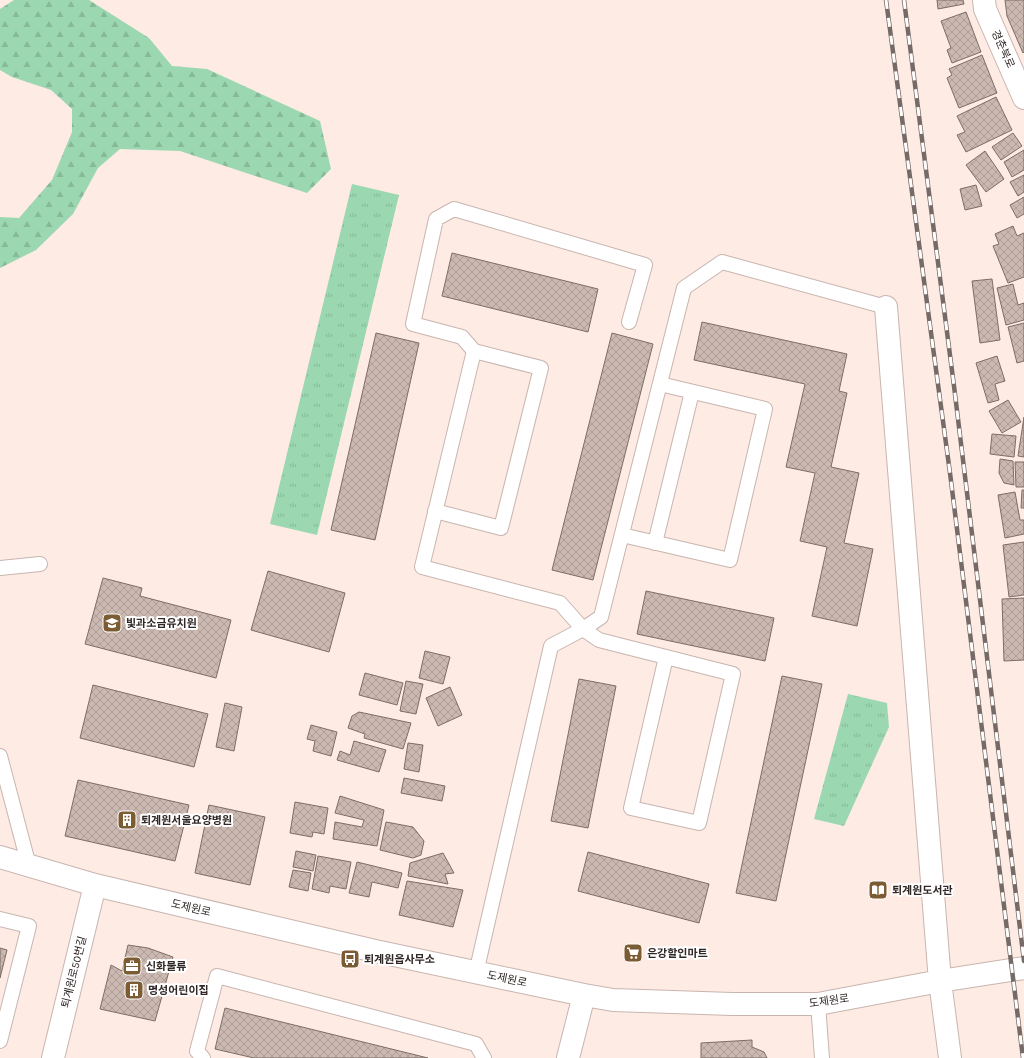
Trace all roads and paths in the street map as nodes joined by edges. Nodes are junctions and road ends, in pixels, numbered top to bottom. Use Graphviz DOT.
graph roads {
  1 [pos="984,0"];
  2 [pos="1024,98"];
  3 [pos="886,307"];
  4 [pos="629,322"];
  5 [pos="474,351"];
  6 [pos="660,384"];
  7 [pos="692,392"];
  8 [pos="435,511"];
  9 [pos="622,535"];
  10 [pos="655,543"];
  11 [pos="40,564"];
  12 [pos="0,568"];
  13 [pos="583,629"];
  14 [pos="666,656"];
  15 [pos="0,756"];
  16 [pos="0,857"];
  17 [pos="29,866"];
  18 [pos="95,885"];
  19 [pos="0,919"];
  20 [pos="1024,968"];
  21 [pos="476,973"];
  22 [pos="940,981"];
  23 [pos="584,996"];
  24 [pos="818,1004"];
  25 [pos="0,1041"];
  26 [pos="53,1058"];
  27 [pos="203,1058"];
  28 [pos="484,1058"];
  29 [pos="568,1058"];
  30 [pos="822,1058"];
  31 [pos="950,1058"];
  1 -- 2 [label="street, 경춘북로"];
  3 -- 6 [label="lane"];
  3 -- 22 [label="street"];
  4 -- 5 [label="lane"];
  5 -- 8 [label="lane"];
  5 -- 8 [label="lane"];
  6 -- 7 [label="lane"];
  6 -- 9 [label="lane"];
  7 -- 10 [label="lane"];
  7 -- 10 [label="lane"];
  8 -- 13 [label="lane"];
  9 -- 10 [label="lane"];
  9 -- 13 [label="lane"];
  11 -- 12 [label="lane"];
  13 -- 14 [label="lane"];
  13 -- 21 [label="lane"];
  14 -- 14 [label="lane"];
  15 -- 17 [label="lane"];
  16 -- 17 [label="street, 도제원로"];
  17 -- 18 [label="street, 도제원로"];
  18 -- 21 [label="street, 도제원로"];
  18 -- 26 [label="street, 퇴계원로50번길"];
  19 -- 25 [label="lane"];
  20 -- 22 [label="street, 도제원로"];
  21 -- 23 [label="street, 도제원로"];
  22 -- 24 [label="street, 도제원로"];
  22 -- 31 [label="street"];
  23 -- 24 [label="street, 도제원로"];
  23 -- 29 [label="street"];
  24 -- 30 [label="lane"];
  27 -- 28 [label="lane"];
}
